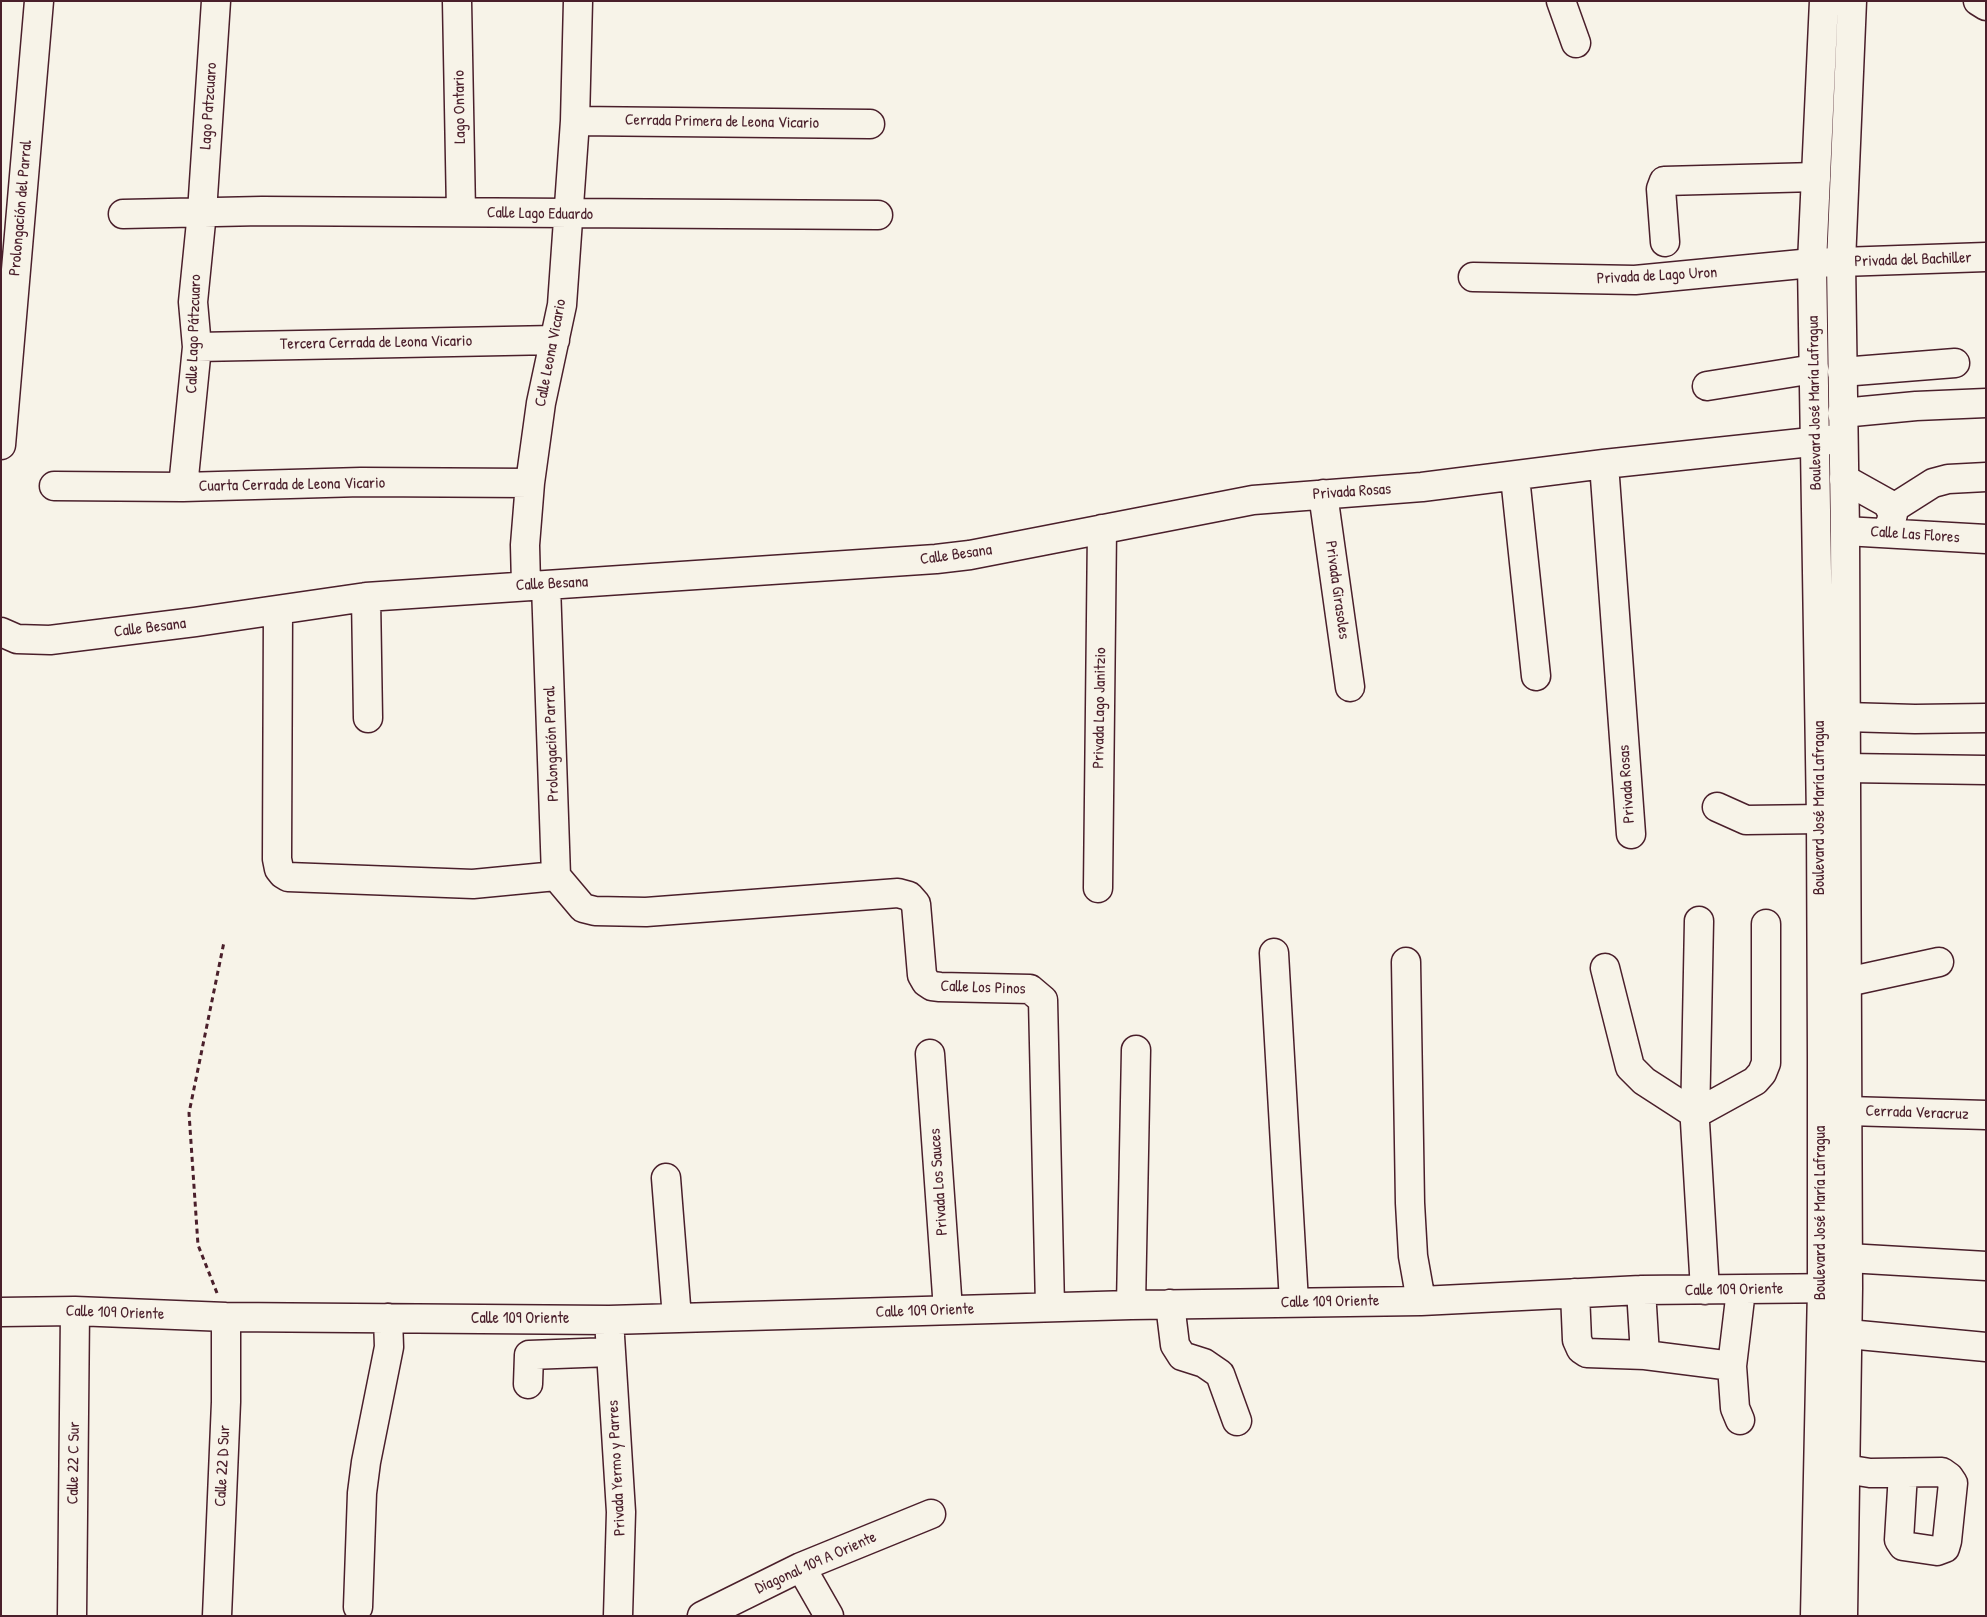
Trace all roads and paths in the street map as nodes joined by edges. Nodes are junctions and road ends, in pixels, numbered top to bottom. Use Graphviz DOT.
graph roads {
  1 [pos="39,1"];
  2 [pos="216,1"];
  3 [pos="457,1"];
  4 [pos="578,1"];
  5 [pos="1561,1"];
  6 [pos="1824,1"];
  7 [pos="1978,1"];
  8 [pos="1986,6"];
  9 [pos="1858,7"];
  10 [pos="1576,44"];
  11 [pos="574,121"];
  12 [pos="870,124"];
  13 [pos="1816,177"];
  14 [pos="202,212"];
  15 [pos="461,212"];
  16 [pos="123,214"];
  17 [pos="568,215"];
  18 [pos="878,215"];
  19 [pos="1665,242"];
  20 [pos="1986,257"];
  21 [pos="1841,262"];
  22 [pos="1812,263"];
  23 [pos="1473,277"];
  24 [pos="555,340"];
  25 [pos="196,347"];
  26 [pos="1955,363"];
  27 [pos="1814,369"];
  28 [pos="1842,372"];
  29 [pos="1707,386"];
  30 [pos="1986,403"];
  31 [pos="1843,425"];
  32 [pos="1816,441"];
  33 [pos="1,445"];
  34 [pos="1604,464"];
  35 [pos="1516,477"];
  36 [pos="1986,477"];
  37 [pos="1844,479"];
  38 [pos="530,483"];
  39 [pos="54,486"];
  40 [pos="183,487"];
  41 [pos="1323,494"];
  42 [pos="1889,521"];
  43 [pos="1102,529"];
  44 [pos="1845,531"];
  45 [pos="1986,539"];
  46 [pos="536,585"];
  47 [pos="366,597"];
  48 [pos="278,610"];
  49 [pos="2,634"];
  50 [pos="1536,676"];
  51 [pos="1350,687"];
  52 [pos="1846,717"];
  53 [pos="368,718"];
  54 [pos="1986,718"];
  55 [pos="1846,768"];
  56 [pos="1986,770"];
  57 [pos="1718,807"];
  58 [pos="1821,819"];
  59 [pos="1630,834"];
  60 [pos="556,876"];
  61 [pos="1098,888"];
  62 [pos="1699,921"];
  63 [pos="1766,924"];
  64 [pos="224,942"];
  65 [pos="1274,954"];
  66 [pos="1406,962"];
  67 [pos="1939,962"];
  68 [pos="1605,968"];
  69 [pos="1847,982"];
  70 [pos="1136,1050"];
  71 [pos="930,1054"];
  72 [pos="1848,1111"];
  73 [pos="1695,1114"];
  74 [pos="1986,1115"];
  75 [pos="666,1178"];
  76 [pos="1848,1258"];
  77 [pos="1986,1266"];
  78 [pos="1835,1289"];
  79 [pos="1641,1290"];
  80 [pos="1705,1290"];
  81 [pos="1741,1290"];
  82 [pos="1575,1293"];
  83 [pos="1421,1300"];
  84 [pos="1294,1302"];
  85 [pos="1131,1304"];
  86 [pos="1170,1304"];
  87 [pos="1050,1307"];
  88 [pos="948,1310"];
  89 [pos="75,1311"];
  90 [pos="1,1312"];
  91 [pos="226,1317"];
  92 [pos="388,1318"];
  93 [pos="677,1318"];
  94 [pos="609,1320"];
  95 [pos="1848,1334"];
  96 [pos="1986,1347"];
  97 [pos="611,1352"];
  98 [pos="1645,1355"];
  99 [pos="1732,1366"];
  100 [pos="528,1384"];
  101 [pos="1740,1420"];
  102 [pos="1237,1421"];
  103 [pos="1845,1469"];
  104 [pos="1903,1473"];
  105 [pos="931,1514"];
  106 [pos="801,1567"];
  107 [pos="358,1607"];
  108 [pos="72,1616"];
  109 [pos="217,1616"];
  110 [pos="618,1616"];
  111 [pos="702,1616"];
  112 [pos="829,1616"];
  113 [pos="1815,1616"];
  114 [pos="1843,1616"];
  1 -- 33 [label="street, Prolongación del Parral"];
  2 -- 14 [label="street, Lago Patzcuaro"];
  3 -- 15 [label="street, Lago Ontario"];
  4 -- 11 [label="street, Calle Leona Vicario"];
  5 -- 10 [label="street"];
  6 -- 13 [label="street, Boulevard José María Lafragua"];
  7 -- 8 [label="street"];
  9 -- 21 [label="street, Boulevard José María Lafragua"];
  11 -- 12 [label="street, Cerrada Primera de Leona Vicario"];
  11 -- 17 [label="street, Calle Leona Vicario"];
  13 -- 19 [label="street"];
  13 -- 22 [label="street, Boulevard José María Lafragua"];
  14 -- 15 [label="street, Calle Lago Eduardo"];
  14 -- 16 [label="street, Calle Lago Eduardo"];
  14 -- 25 [label="street, Calle Lago Pátzcuaro"];
  15 -- 17 [label="street, Calle Lago Eduardo"];
  17 -- 18 [label="street, Calle Lago Eduardo"];
  17 -- 24 [label="street, Calle Leona Vicario"];
  20 -- 21 [label="street, Privada del Bachiller"];
  21 -- 22 [label="street, Privada de Lago Uron"];
  21 -- 28 [label="street, Boulevard José María Lafragua"];
  22 -- 23 [label="street, Privada de Lago Uron"];
  22 -- 27 [label="street, Boulevard José María Lafragua"];
  24 -- 25 [label="street, Tercera Cerrada de Leona Vicario"];
  24 -- 38 [label="street, Calle Leona Vicario"];
  25 -- 40 [label="street, Calle Lago Pátzcuaro"];
  26 -- 28 [label="street"];
  27 -- 29 [label="street"];
  27 -- 32 [label="street, Boulevard José María Lafragua"];
  28 -- 31 [label="street, Boulevard José María Lafragua"];
  30 -- 31 [label="street, Privada Rosas"];
  31 -- 32 [label="street, Privada Rosas"];
  31 -- 37 [label="street, Boulevard José María Lafragua"];
  32 -- 34 [label="street, Privada Rosas"];
  32 -- 58 [label="street, Boulevard José María Lafragua"];
  34 -- 35 [label="street, Privada Rosas"];
  34 -- 59 [label="street, Privada Rosas"];
  35 -- 41 [label="street, Privada Rosas"];
  35 -- 50 [label="street"];
  36 -- 42 [label="street"];
  37 -- 42 [label="street"];
  37 -- 44 [label="street, Boulevard José María Lafragua"];
  38 -- 40 [label="street, Cuarta Cerrada de Leona Vicario"];
  38 -- 46 [label="street, Calle Leona Vicario"];
  39 -- 40 [label="street, Cuarta Cerrada de Leona Vicario"];
  41 -- 43 [label="street, Privada Rosas"];
  41 -- 51 [label="street, Privada Girasoles"];
  42 -- 44 [label="street, Calle Las Flores"];
  42 -- 45 [label="street, Calle Las Flores"];
  43 -- 46 [label="street, Calle Besana"];
  43 -- 61 [label="street, Privada Lago Janitzio"];
  44 -- 52 [label="street, Boulevard José María Lafragua"];
  46 -- 47 [label="street, Calle Besana"];
  46 -- 60 [label="street, Prolongación Parral"];
  47 -- 48 [label="street, Calle Besana"];
  47 -- 53 [label="street"];
  48 -- 49 [label="street, Calle Besana"];
  48 -- 60 [label="street"];
  52 -- 54 [label="street"];
  52 -- 55 [label="street, Boulevard José María Lafragua"];
  55 -- 56 [label="street"];
  55 -- 69 [label="street, Boulevard José María Lafragua"];
  57 -- 58 [label="street"];
  58 -- 78 [label="street, Boulevard José María Lafragua"];
  60 -- 87 [label="street, Calle Los Pinos"];
  62 -- 73 [label="street"];
  63 -- 73 [label="street"];
  64 -- 91 [label="path"];
  65 -- 84 [label="street"];
  66 -- 83 [label="street"];
  67 -- 69 [label="street"];
  68 -- 73 [label="street"];
  69 -- 72 [label="street, Boulevard José María Lafragua"];
  70 -- 85 [label="street"];
  71 -- 88 [label="street, Privada Los Sauces"];
  72 -- 74 [label="street, Cerrada Veracruz"];
  72 -- 76 [label="street, Boulevard José María Lafragua"];
  73 -- 80 [label="street"];
  75 -- 93 [label="street"];
  76 -- 77 [label="street"];
  76 -- 78 [label="street, Boulevard José María Lafragua"];
  78 -- 81 [label="street, Calle 109 Oriente"];
  78 -- 95 [label="street, Boulevard José María Lafragua"];
  78 -- 113 [label="street, Boulevard José María Lafragua"];
  79 -- 80 [label="street, Calle 109 Oriente"];
  79 -- 82 [label="street, Calle 109 Oriente"];
  79 -- 98 [label="street"];
  80 -- 81 [label="street, Calle 109 Oriente"];
  81 -- 99 [label="street"];
  82 -- 83 [label="street, Calle 109 Oriente"];
  82 -- 98 [label="street"];
  83 -- 84 [label="street, Calle 109 Oriente"];
  84 -- 86 [label="street, Calle 109 Oriente"];
  85 -- 86 [label="street, Calle 109 Oriente"];
  85 -- 87 [label="street, Calle 109 Oriente"];
  86 -- 102 [label="street"];
  87 -- 88 [label="street, Calle 109 Oriente"];
  88 -- 93 [label="street, Calle 109 Oriente"];
  89 -- 90 [label="street, Calle 109 Oriente"];
  89 -- 91 [label="street, Calle 109 Oriente"];
  89 -- 108 [label="street, Calle 22 C Sur"];
  91 -- 92 [label="street, Calle 109 Oriente"];
  91 -- 109 [label="street, Calle 22 D Sur"];
  92 -- 94 [label="street, Calle 109 Oriente"];
  92 -- 107 [label="street"];
  93 -- 94 [label="street, Calle 109 Oriente"];
  94 -- 97 [label="street, Privada Yermo y Parres"];
  95 -- 96 [label="street"];
  95 -- 103 [label="street, Boulevard José María Lafragua"];
  97 -- 100 [label="street"];
  97 -- 110 [label="street, Privada Yermo y Parres"];
  98 -- 99 [label="street"];
  99 -- 101 [label="street"];
  103 -- 104 [label="street"];
  103 -- 114 [label="street, Boulevard José María Lafragua"];
  105 -- 106 [label="street, Diagonal 109 A Oriente"];
  106 -- 111 [label="street, Diagonal 109 A Oriente"];
  106 -- 112 [label="street"];
}
